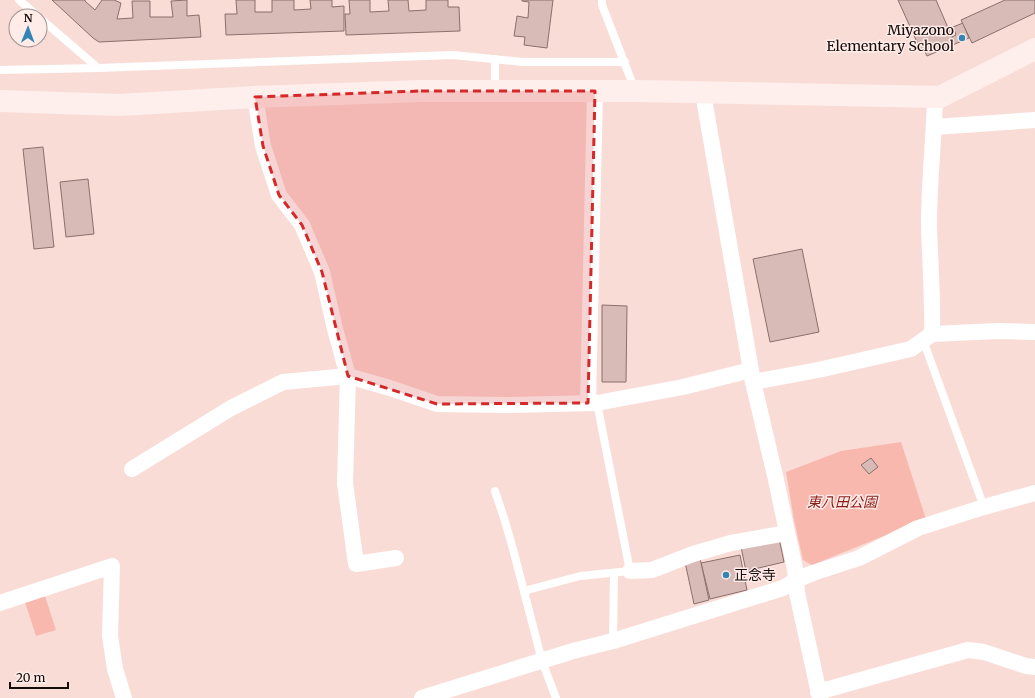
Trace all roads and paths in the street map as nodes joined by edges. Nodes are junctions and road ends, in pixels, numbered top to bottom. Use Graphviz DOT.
graph roads {
  1 [pos="19,0"];
  2 [pos="602,0"];
  3 [pos="28,8"];
  4 [pos="48,25"];
  5 [pos="1035,49"];
  6 [pos="495,59"];
  7 [pos="625,62"];
  8 [pos="98,68"];
  9 [pos="0,70"];
  10 [pos="495,91"];
  11 [pos="595,91"];
  12 [pos="636,91"];
  13 [pos="703,93"];
  14 [pos="255,97"];
  15 [pos="935,97"];
  16 [pos="0,101"];
  17 [pos="1035,120"];
  18 [pos="934,127"];
  19 [pos="1035,332"];
  20 [pos="928,337"];
  21 [pos="348,376"];
  22 [pos="752,376"];
  23 [pos="593,403"];
  24 [pos="132,469"];
  25 [pos="495,491"];
  26 [pos="1035,493"];
  27 [pos="984,507"];
  28 [pos="787,533"];
  29 [pos="396,558"];
  30 [pos="630,571"];
  31 [pos="614,573"];
  32 [pos="796,580"];
  33 [pos="524,591"];
  34 [pos="0,603"];
  35 [pos="613,641"];
  36 [pos="542,661"];
  37 [pos="1035,667"];
  38 [pos="819,695"];
  39 [pos="124,698"];
  40 [pos="422,698"];
  41 [pos="556,698"];
  1 -- 3 [label="lane"];
  2 -- 7 [label="lane"];
  4 -- 8 [label="lane"];
  5 -- 15 [label="street"];
  6 -- 7 [label="lane"];
  6 -- 8 [label="lane"];
  6 -- 10 [label="lane"];
  7 -- 12 [label="lane"];
  8 -- 9 [label="lane"];
  10 -- 11 [label="street"];
  10 -- 14 [label="street"];
  11 -- 12 [label="street"];
  11 -- 23 [label="street"];
  12 -- 13 [label="street"];
  13 -- 15 [label="street"];
  13 -- 22 [label="street"];
  14 -- 16 [label="street"];
  14 -- 21 [label="street"];
  15 -- 18 [label="street"];
  17 -- 18 [label="street"];
  18 -- 20 [label="street"];
  19 -- 20 [label="street"];
  20 -- 22 [label="street"];
  20 -- 27 [label="lane"];
  21 -- 23 [label="street"];
  21 -- 24 [label="street"];
  21 -- 29 [label="street"];
  22 -- 23 [label="street"];
  22 -- 28 [label="street"];
  23 -- 30 [label="lane"];
  25 -- 33 [label="lane"];
  26 -- 27 [label="street"];
  27 -- 32 [label="street"];
  28 -- 30 [label="street"];
  28 -- 32 [label="street"];
  30 -- 31 [label="lane"];
  31 -- 33 [label="lane"];
  31 -- 35 [label="lane"];
  32 -- 35 [label="street"];
  32 -- 38 [label="street"];
  33 -- 36 [label="lane"];
  34 -- 39 [label="street"];
  35 -- 36 [label="street"];
  36 -- 40 [label="street"];
  36 -- 41 [label="lane"];
  37 -- 38 [label="street"];
}
